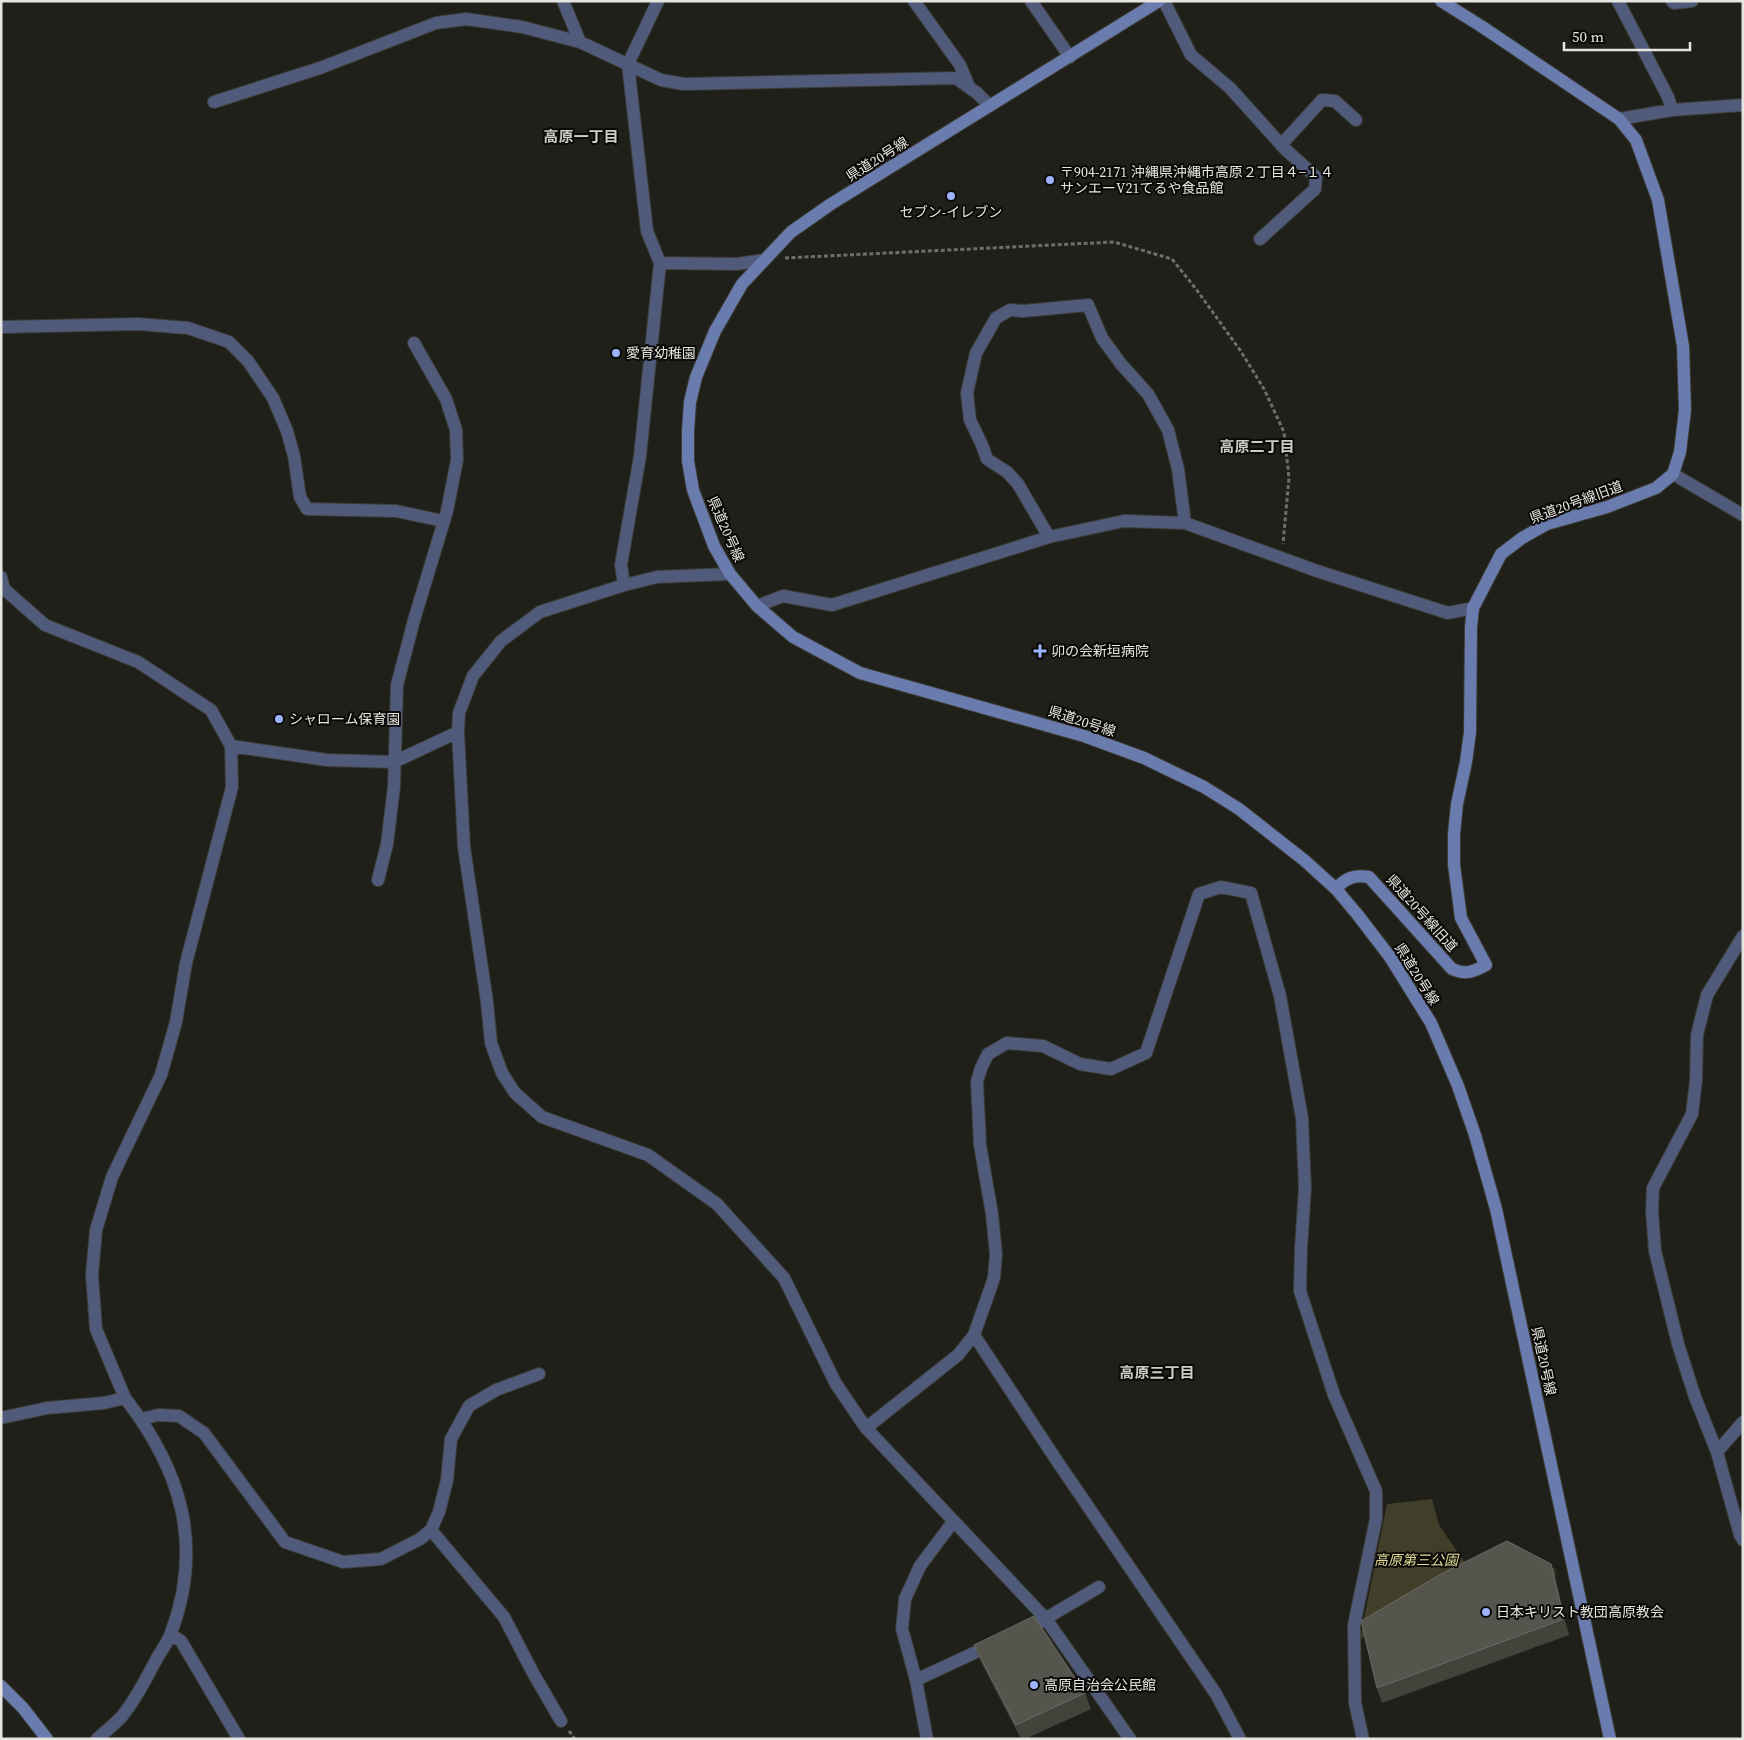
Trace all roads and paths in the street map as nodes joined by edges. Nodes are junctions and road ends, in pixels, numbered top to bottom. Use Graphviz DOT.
graph roads {
  1 [pos="563,1"];
  2 [pos="658,1"];
  3 [pos="914,1"];
  4 [pos="1030,1"];
  5 [pos="1159,1"];
  6 [pos="1164,1"];
  7 [pos="1441,1"];
  8 [pos="1618,1"];
  9 [pos="1672,1"];
  10 [pos="1692,1"];
  11 [pos="1144,5"];
  12 [pos="580,42"];
  13 [pos="1070,57"];
  14 [pos="628,64"];
  15 [pos="970,88"];
  16 [pos="214,102"];
  17 [pos="1743,105"];
  18 [pos="990,106"];
  19 [pos="1672,110"];
  20 [pos="1619,119"];
  21 [pos="1356,120"];
  22 [pos="1282,145"];
  23 [pos="1260,239"];
  24 [pos="764,260"];
  25 [pos="660,263"];
  26 [pos="1,327"];
  27 [pos="414,344"];
  28 [pos="1673,474"];
  29 [pos="1743,514"];
  30 [pos="443,521"];
  31 [pos="1185,523"];
  32 [pos="1048,537"];
  33 [pos="730,574"];
  34 [pos="1,577"];
  35 [pos="624,585"];
  36 [pos="757,606"];
  37 [pos="1473,608"];
  38 [pos="458,732"];
  39 [pos="231,746"];
  40 [pos="394,762"];
  41 [pos="378,880"];
  42 [pos="1336,888"];
  43 [pos="1743,936"];
  44 [pos="974,1335"];
  45 [pos="539,1374"];
  46 [pos="125,1398"];
  47 [pos="1,1418"];
  48 [pos="141,1419"];
  49 [pos="1743,1422"];
  50 [pos="866,1428"];
  51 [pos="1717,1452"];
  52 [pos="953,1522"];
  53 [pos="431,1530"];
  54 [pos="1743,1540"];
  55 [pos="1099,1587"];
  56 [pos="1046,1619"];
  57 [pos="1029,1627"];
  58 [pos="171,1634"];
  59 [pos="1003,1639"];
  60 [pos="916,1680"];
  61 [pos="1,1686"];
  62 [pos="561,1721"];
  63 [pos="47,1739"];
  64 [pos="98,1739"];
  65 [pos="239,1739"];
  66 [pos="927,1739"];
  67 [pos="1130,1739"];
  68 [pos="1240,1739"];
  69 [pos="1363,1739"];
  70 [pos="1610,1739"];
  1 -- 12 [label="street"];
  2 -- 14 [label="street"];
  3 -- 15 [label="street"];
  4 -- 13 [label="street"];
  5 -- 11 [label="main road, 県道20号線"];
  6 -- 22 [label="street"];
  7 -- 20 [label="main road"];
  8 -- 19 [label="street"];
  9 -- 10 [label="street"];
  11 -- 13 [label="main road, 県道20号線"];
  12 -- 14 [label="street"];
  12 -- 16 [label="street"];
  13 -- 18 [label="main road, 県道20号線"];
  14 -- 15 [label="street"];
  14 -- 25 [label="street"];
  15 -- 18 [label="street"];
  17 -- 19 [label="street"];
  18 -- 24 [label="main road, 県道20号線"];
  19 -- 20 [label="street"];
  20 -- 28 [label="main road"];
  21 -- 22 [label="street"];
  22 -- 23 [label="street"];
  24 -- 25 [label="street"];
  24 -- 33 [label="main road, 県道20号線"];
  25 -- 35 [label="street"];
  26 -- 30 [label="street"];
  27 -- 30 [label="street"];
  28 -- 29 [label="street"];
  28 -- 37 [label="main road, 県道20号線旧道"];
  30 -- 40 [label="street"];
  31 -- 32 [label="street"];
  31 -- 32 [label="street"];
  31 -- 37 [label="street"];
  32 -- 36 [label="street"];
  33 -- 35 [label="street"];
  33 -- 36 [label="main road, 県道20号線"];
  34 -- 39 [label="street"];
  35 -- 38 [label="street"];
  36 -- 42 [label="main road, 県道20号線"];
  37 -- 42 [label="main road, 県道20号線旧道"];
  38 -- 40 [label="street"];
  38 -- 50 [label="street"];
  39 -- 40 [label="street"];
  39 -- 46 [label="street"];
  40 -- 41 [label="street"];
  42 -- 70 [label="main road, 県道20号線"];
  43 -- 51 [label="street"];
  44 -- 50 [label="street"];
  44 -- 68 [label="street"];
  44 -- 69 [label="street"];
  45 -- 53 [label="street"];
  46 -- 47 [label="street"];
  46 -- 48 [label="street"];
  48 -- 53 [label="street"];
  48 -- 58 [label="street"];
  49 -- 51 [label="street"];
  50 -- 52 [label="street"];
  51 -- 54 [label="street"];
  52 -- 56 [label="street"];
  52 -- 60 [label="street"];
  53 -- 62 [label="street"];
  55 -- 56 [label="street"];
  56 -- 57 [label="street"];
  56 -- 67 [label="street"];
  58 -- 64 [label="street"];
  58 -- 65 [label="street"];
  59 -- 60 [label="street"];
  60 -- 66 [label="street"];
  61 -- 63 [label="main road"];
}
